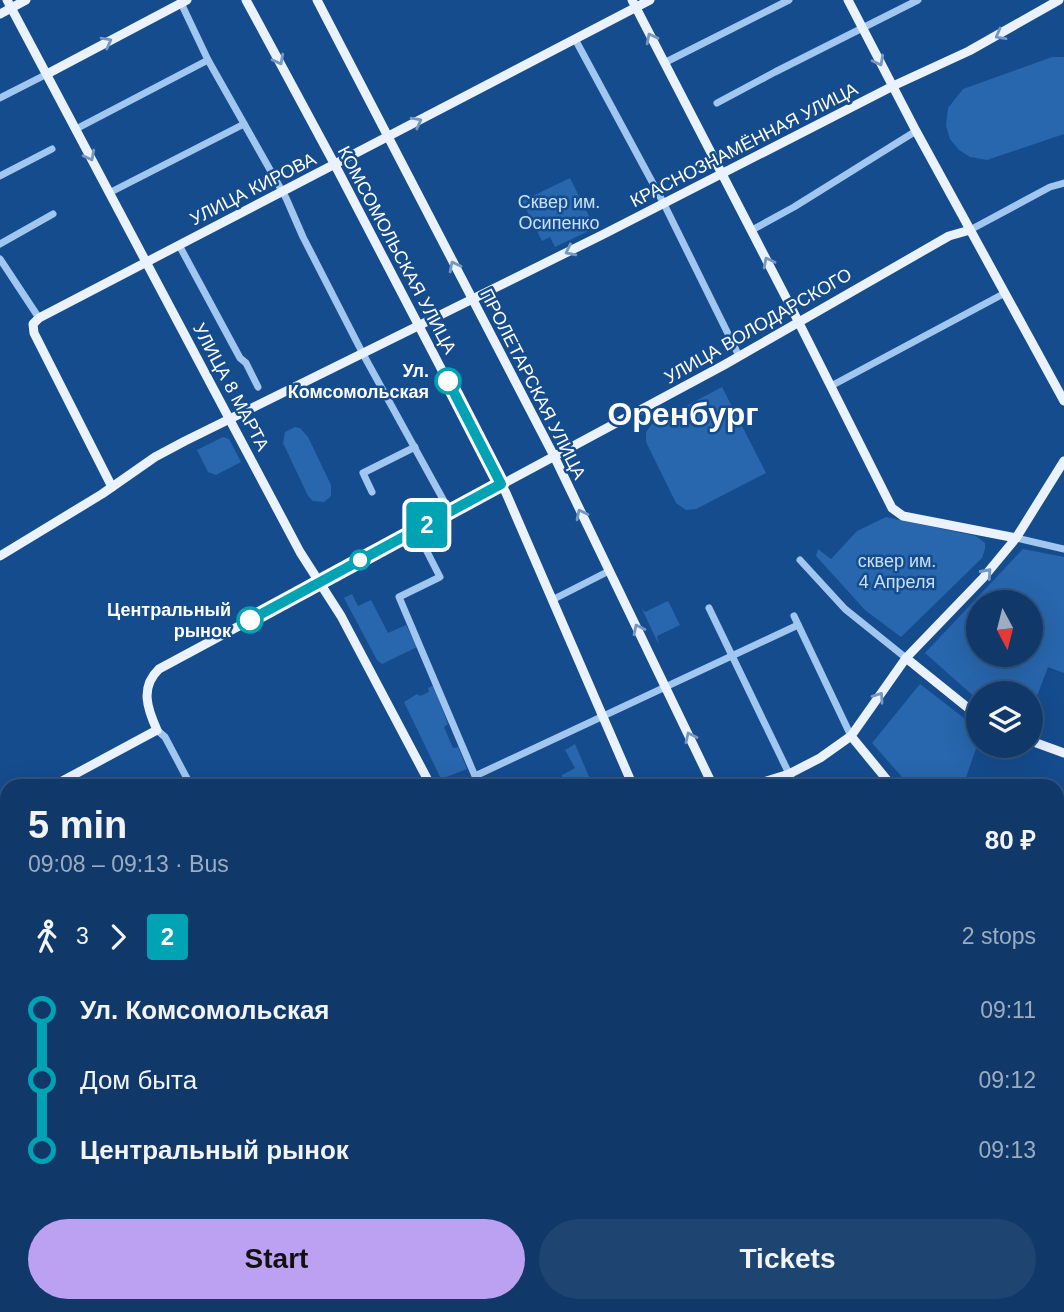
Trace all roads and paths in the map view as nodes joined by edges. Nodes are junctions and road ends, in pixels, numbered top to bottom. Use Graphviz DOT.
graph roads {
  1 [pos="26,0"];
  2 [pos="246,0"];
  3 [pos="317,0"];
  4 [pos="650,0"];
  5 [pos="789,0"];
  6 [pos="848,0"];
  7 [pos="918,0"];
  8 [pos="1059,0"];
  9 [pos="184,2"];
  10 [pos="9,4"];
  11 [pos="634,4"];
  12 [pos="0,14"];
  13 [pos="862,27"];
  14 [pos="575,39"];
  15 [pos="208,60"];
  16 [pos="664,63"];
  17 [pos="47,74"];
  18 [pos="893,86"];
  19 [pos="0,98"];
  20 [pos="717,103"];
  21 [pos="244,124"];
  22 [pos="76,129"];
  23 [pos="916,131"];
  24 [pos="388,137"];
  25 [pos="52,149"];
  26 [pos="335,165"];
  27 [pos="722,173"];
  28 [pos="0,176"];
  29 [pos="1064,183"];
  30 [pos="282,192"];
  31 [pos="109,193"];
  32 [pos="663,202"];
  33 [pos="53,214"];
  34 [pos="752,230"];
  35 [pos="970,230"];
  36 [pos="0,244"];
  37 [pos="179,245"];
  38 [pos="0,259"];
  39 [pos="146,262"];
  40 [pos="1005,293"];
  41 [pos="472,300"];
  42 [pos="39,318"];
  43 [pos="799,323"];
  44 [pos="420,326"];
  45 [pos="363,354"];
  46 [pos="739,356"];
  47 [pos="831,386"];
  48 [pos="258,387"];
  49 [pos="1064,401"];
  50 [pos="230,419"];
  51 [pos="415,447"];
  52 [pos="554,456"];
  53 [pos="1064,461"];
  54 [pos="501,484"];
  55 [pos="112,487"];
  56 [pos="372,492"];
  57 [pos="450,512"];
  58 [pos="416,530"];
  59 [pos="1016,538"];
  60 [pos="1064,549"];
  61 [pos="0,556"];
  62 [pos="800,560"];
  63 [pos="609,571"];
  64 [pos="321,582"];
  65 [pos="552,600"];
  66 [pos="709,608"];
  67 [pos="794,616"];
  68 [pos="798,625"];
  69 [pos="732,655"];
  70 [pos="906,658"];
  71 [pos="666,687"];
  72 [pos="966,706"];
  73 [pos="603,717"];
  74 [pos="157,730"];
  75 [pos="851,736"];
  76 [pos="1043,745"];
  77 [pos="1064,753"];
  78 [pos="789,774"];
  79 [pos="66,779"];
  80 [pos="187,779"];
  81 [pos="427,779"];
  82 [pos="630,779"];
  83 [pos="710,779"];
  84 [pos="773,779"];
  85 [pos="792,779"];
  86 [pos="886,779"];
  1 -- 10 [label="main road"];
  2 -- 26 [label="main road, КОМСОМОЛЬСКАЯ УЛИЦА, one-way"];
  3 -- 24 [label="main road, ПРОЛЕТАРСКАЯ УЛИЦА"];
  4 -- 11 [label="main road, УЛИЦА КИРОВА"];
  5 -- 16 [label="street"];
  6 -- 13 [label="main road"];
  7 -- 13 [label="street"];
  8 -- 18 [label="main road, КРАСНОЗНАМЁННАЯ УЛИЦА, one-way"];
  9 -- 15 [label="street"];
  17 -- 9 [label="main road, one-way"];
  10 -- 12 [label="main road"];
  10 -- 17 [label="main road, УЛИЦА 8 МАРТА"];
  11 -- 14 [label="main road, УЛИЦА КИРОВА"];
  16 -- 11 [label="main road, one-way"];
  13 -- 18 [label="main road, one-way"];
  13 -- 20 [label="street"];
  24 -- 14 [label="main road, УЛИЦА КИРОВА, one-way"];
  14 -- 32 [label="street"];
  15 -- 21 [label="street"];
  15 -- 22 [label="street"];
  16 -- 27 [label="main road"];
  17 -- 19 [label="street"];
  17 -- 22 [label="main road, УЛИЦА 8 МАРТА"];
  18 -- 23 [label="main road"];
  18 -- 27 [label="main road, КРАСНОЗНАМЁННАЯ УЛИЦА"];
  21 -- 30 [label="street"];
  21 -- 31 [label="street"];
  22 -- 31 [label="main road, УЛИЦА 8 МАРТА, one-way"];
  23 -- 34 [label="street"];
  23 -- 35 [label="main road"];
  24 -- 26 [label="main road, УЛИЦА КИРОВА"];
  41 -- 24 [label="main road, ПРОЛЕТАРСКАЯ УЛИЦА, one-way"];
  25 -- 28 [label="street"];
  26 -- 30 [label="main road, УЛИЦА КИРОВА"];
  26 -- 44 [label="main road, КОМСОМОЛЬСКАЯ УЛИЦА"];
  27 -- 32 [label="main road, КРАСНОЗНАМЁННАЯ УЛИЦА"];
  27 -- 34 [label="main road"];
  29 -- 35 [label="street, УЛИЦА ВОЛОДАРСКОГО"];
  30 -- 37 [label="main road, УЛИЦА КИРОВА"];
  30 -- 45 [label="street"];
  31 -- 39 [label="main road, УЛИЦА 8 МАРТА"];
  32 -- 41 [label="main road, КРАСНОЗНАМЁННАЯ УЛИЦА, one-way"];
  32 -- 46 [label="street"];
  33 -- 36 [label="street"];
  43 -- 34 [label="main road, one-way"];
  35 -- 40 [label="main road"];
  35 -- 43 [label="main road, УЛИЦА ВОЛОДАРСКОГО"];
  37 -- 39 [label="main road, УЛИЦА КИРОВА"];
  37 -- 48 [label="street"];
  38 -- 42 [label="street"];
  39 -- 42 [label="main road, УЛИЦА КИРОВА"];
  39 -- 50 [label="main road, УЛИЦА 8 МАРТА"];
  40 -- 47 [label="street"];
  40 -- 49 [label="main road"];
  41 -- 44 [label="main road, КРАСНОЗНАМЁННАЯ УЛИЦА"];
  41 -- 52 [label="main road, ПРОЛЕТАРСКАЯ УЛИЦА"];
  42 -- 55 [label="main road"];
  43 -- 46 [label="main road, УЛИЦА ВОЛОДАРСКОГО"];
  43 -- 47 [label="main road"];
  44 -- 45 [label="main road, КРАСНОЗНАМЁННАЯ УЛИЦА"];
  44 -- 54 [label="main road, КОМСОМОЛЬСКАЯ УЛИЦА"];
  45 -- 50 [label="main road, КРАСНОЗНАМЁННАЯ УЛИЦА"];
  45 -- 51 [label="street"];
  46 -- 52 [label="main road, УЛИЦА ВОЛОДАРСКОГО"];
  47 -- 59 [label="main road"];
  50 -- 55 [label="main road, КРАСНОЗНАМЁННАЯ УЛИЦА"];
  50 -- 64 [label="main road, УЛИЦА 8 МАРТА"];
  51 -- 56 [label="street"];
  51 -- 57 [label="street"];
  52 -- 54 [label="main road, УЛИЦА ВОЛОДАРСКОГО"];
  63 -- 52 [label="main road, ПРОЛЕТАРСКАЯ УЛИЦА, one-way"];
  53 -- 59 [label="main road"];
  54 -- 57 [label="main road, УЛИЦА ВОЛОДАРСКОГО"];
  54 -- 65 [label="main road, КОМСОМОЛЬСКАЯ УЛИЦА"];
  55 -- 61 [label="main road, КРАСНОЗНАМЁННАЯ УЛИЦА"];
  57 -- 58 [label="main road, УЛИЦА ВОЛОДАРСКОГО"];
  58 -- 64 [label="main road, УЛИЦА ВОЛОДАРСКОГО"];
  58 -- 73 [label="street"];
  59 -- 60 [label="street"];
  70 -- 59 [label="main road, one-way"];
  62 -- 70 [label="street"];
  63 -- 65 [label="street"];
  71 -- 63 [label="main road, ПРОЛЕТАРСКАЯ УЛИЦА, one-way"];
  64 -- 74 [label="main road, УЛИЦА ВОЛОДАРСКОГО"];
  64 -- 81 [label="main road, УЛИЦА 8 МАРТА"];
  65 -- 73 [label="main road, КОМСОМОЛЬСКАЯ УЛИЦА"];
  66 -- 69 [label="street"];
  67 -- 68 [label="street"];
  68 -- 69 [label="street"];
  68 -- 75 [label="street"];
  69 -- 71 [label="street"];
  69 -- 78 [label="street"];
  70 -- 72 [label="main road"];
  75 -- 70 [label="main road, one-way"];
  71 -- 73 [label="street"];
  83 -- 71 [label="main road, ПРОЛЕТАРСКАЯ УЛИЦА, one-way"];
  73 -- 82 [label="main road, КОМСОМОЛЬСКАЯ УЛИЦА"];
  74 -- 79 [label="main road"];
  74 -- 80 [label="street"];
  75 -- 78 [label="main road"];
  75 -- 86 [label="main road"];
  76 -- 77 [label="main road"];
  78 -- 84 [label="main road"];
  78 -- 85 [label="street"];
}
